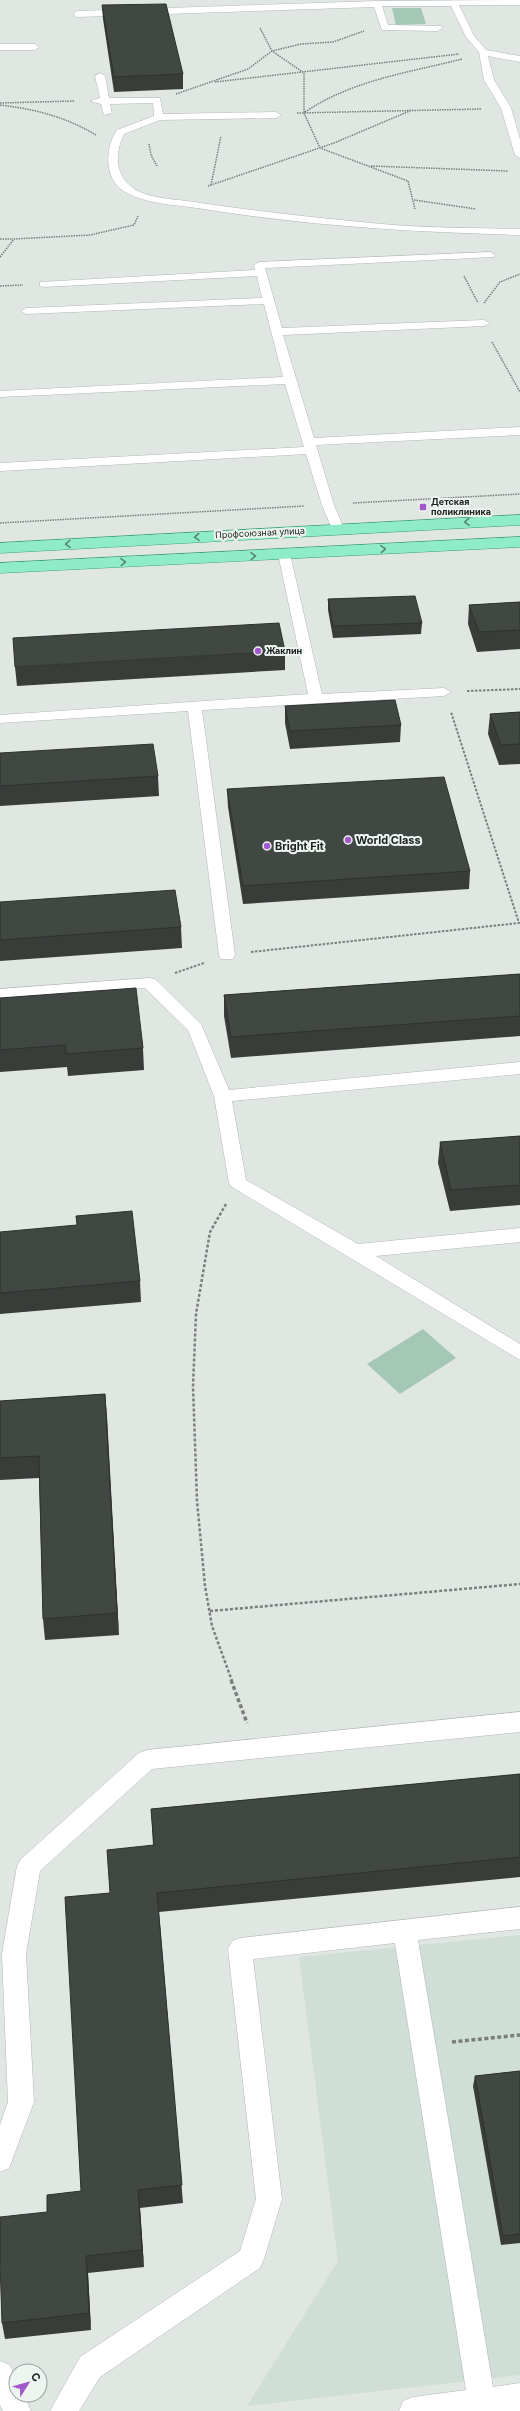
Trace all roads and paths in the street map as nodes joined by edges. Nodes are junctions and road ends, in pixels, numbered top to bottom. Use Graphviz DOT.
graph roads {
  1 [pos="520,2"];
  2 [pos="454,3"];
  3 [pos="377,4"];
  4 [pos="249,9"];
  5 [pos="77,14"];
  6 [pos="385,28"];
  7 [pos="438,28"];
  8 [pos="35,47"];
  9 [pos="0,48"];
  10 [pos="272,51"];
  11 [pos="483,52"];
  12 [pos="520,60"];
  13 [pos="304,72"];
  14 [pos="100,76"];
  15 [pos="215,82"];
  16 [pos="157,100"];
  17 [pos="100,101"];
  18 [pos="57,102"];
  19 [pos="0,104"];
  20 [pos="506,108"];
  21 [pos="412,110"];
  22 [pos="107,113"];
  23 [pos="304,113"];
  24 [pos="276,115"];
  25 [pos="225,116"];
  26 [pos="159,117"];
  27 [pos="113,146"];
  28 [pos="320,148"];
  29 [pos="520,156"];
  30 [pos="367,166"];
  31 [pos="512,171"];
  32 [pos="211,185"];
  33 [pos="147,197"];
  34 [pos="171,202"];
  35 [pos="394,228"];
  36 [pos="520,232"];
  37 [pos="0,239"];
  38 [pos="14,239"];
  39 [pos="490,255"];
  40 [pos="0,257"];
  41 [pos="262,273"];
  42 [pos="520,274"];
  43 [pos="44,284"];
  44 [pos="269,301"];
  45 [pos="480,308"];
  46 [pos="26,311"];
  47 [pos="484,322"];
  48 [pos="278,332"];
  49 [pos="290,380"];
  50 [pos="0,394"];
  51 [pos="520,431"];
  52 [pos="311,446"];
  53 [pos="0,467"];
  54 [pos="520,494"];
  55 [pos="328,505"];
  56 [pos="520,520"];
  57 [pos="0,523"];
  58 [pos="338,529"];
  59 [pos="520,542"];
  60 [pos="0,548"];
  61 [pos="284,554"];
  62 [pos="0,568"];
  63 [pos="520,689"];
  64 [pos="444,692"];
  65 [pos="316,698"];
  66 [pos="195,707"];
  67 [pos="0,719"];
  68 [pos="227,955"];
  69 [pos="148,983"];
  70 [pos="0,994"];
  71 [pos="520,1068"];
  72 [pos="223,1096"];
  73 [pos="238,1183"];
  74 [pos="520,1235"];
  75 [pos="355,1251"];
  76 [pos="520,1353"];
  77 [pos="520,1584"];
  78 [pos="209,1612"];
  79 [pos="520,1722"];
  80 [pos="257,1749"];
  81 [pos="520,1918"];
  82 [pos="405,1930"];
  83 [pos="520,2035"];
  84 [pos="424,2045"];
  85 [pos="0,2159"];
  86 [pos="0,2375"];
  87 [pos="520,2397"];
  88 [pos="482,2402"];
  89 [pos="17,2411"];
  90 [pos="64,2411"];
  91 [pos="413,2411"];
  1 -- 2 [label="lane"];
  2 -- 3 [label="lane"];
  2 -- 11 [label="lane"];
  3 -- 4 [label="lane"];
  3 -- 6 [label="lane"];
  4 -- 5 [label="lane"];
  4 -- 10 [label="path"];
  6 -- 7 [label="lane"];
  6 -- 10 [label="path"];
  8 -- 9 [label="lane"];
  10 -- 13 [label="path"];
  10 -- 15 [label="path"];
  11 -- 12 [label="lane"];
  11 -- 13 [label="path"];
  11 -- 20 [label="lane"];
  11 -- 23 [label="path"];
  13 -- 15 [label="path"];
  13 -- 23 [label="path"];
  14 -- 17 [label="lane"];
  15 -- 16 [label="path"];
  16 -- 17 [label="lane"];
  16 -- 26 [label="lane"];
  17 -- 22 [label="lane"];
  18 -- 19 [label="path"];
  19 -- 27 [label="path"];
  20 -- 21 [label="path"];
  20 -- 29 [label="lane"];
  21 -- 23 [label="path"];
  21 -- 28 [label="path"];
  23 -- 28 [label="path"];
  24 -- 25 [label="lane"];
  25 -- 26 [label="lane"];
  25 -- 32 [label="path"];
  26 -- 27 [label="lane"];
  27 -- 33 [label="lane"];
  28 -- 30 [label="path"];
  28 -- 32 [label="path"];
  30 -- 31 [label="path"];
  30 -- 35 [label="path"];
  32 -- 34 [label="path"];
  33 -- 34 [label="lane"];
  33 -- 38 [label="path"];
  34 -- 35 [label="lane"];
  35 -- 36 [label="lane"];
  37 -- 38 [label="path"];
  38 -- 40 [label="path"];
  39 -- 41 [label="lane"];
  41 -- 43 [label="lane"];
  41 -- 44 [label="lane"];
  42 -- 45 [label="path"];
  44 -- 46 [label="lane"];
  44 -- 48 [label="lane"];
  47 -- 48 [label="lane"];
  48 -- 49 [label="lane"];
  49 -- 50 [label="lane"];
  49 -- 52 [label="lane"];
  51 -- 52 [label="lane"];
  52 -- 53 [label="lane"];
  52 -- 55 [label="lane"];
  54 -- 55 [label="path"];
  55 -- 57 [label="path"];
  55 -- 58 [label="lane"];
  56 -- 58 [label="main road, Профсоюзная улица, one-way"];
  58 -- 60 [label="main road, Профсоюзная улица, one-way"];
  61 -- 59 [label="main road, one-way"];
  62 -- 61 [label="main road, one-way"];
  61 -- 65 [label="lane"];
  63 -- 64 [label="path"];
  64 -- 65 [label="lane"];
  64 -- 68 [label="path"];
  65 -- 66 [label="lane"];
  66 -- 67 [label="lane"];
  66 -- 68 [label="lane"];
  68 -- 69 [label="path"];
  69 -- 70 [label="lane"];
  69 -- 72 [label="lane"];
  71 -- 72 [label="lane"];
  72 -- 73 [label="lane"];
  73 -- 75 [label="lane"];
  73 -- 78 [label="path"];
  74 -- 75 [label="lane"];
  75 -- 76 [label="lane"];
  77 -- 78 [label="path"];
  78 -- 80 [label="path"];
  79 -- 80 [label="lane"];
  80 -- 85 [label="lane"];
  81 -- 82 [label="lane"];
  82 -- 84 [label="lane"];
  82 -- 90 [label="lane"];
  83 -- 84 [label="path"];
  84 -- 88 [label="lane"];
  86 -- 89 [label="lane"];
  87 -- 88 [label="lane"];
  88 -- 91 [label="lane"];
}
